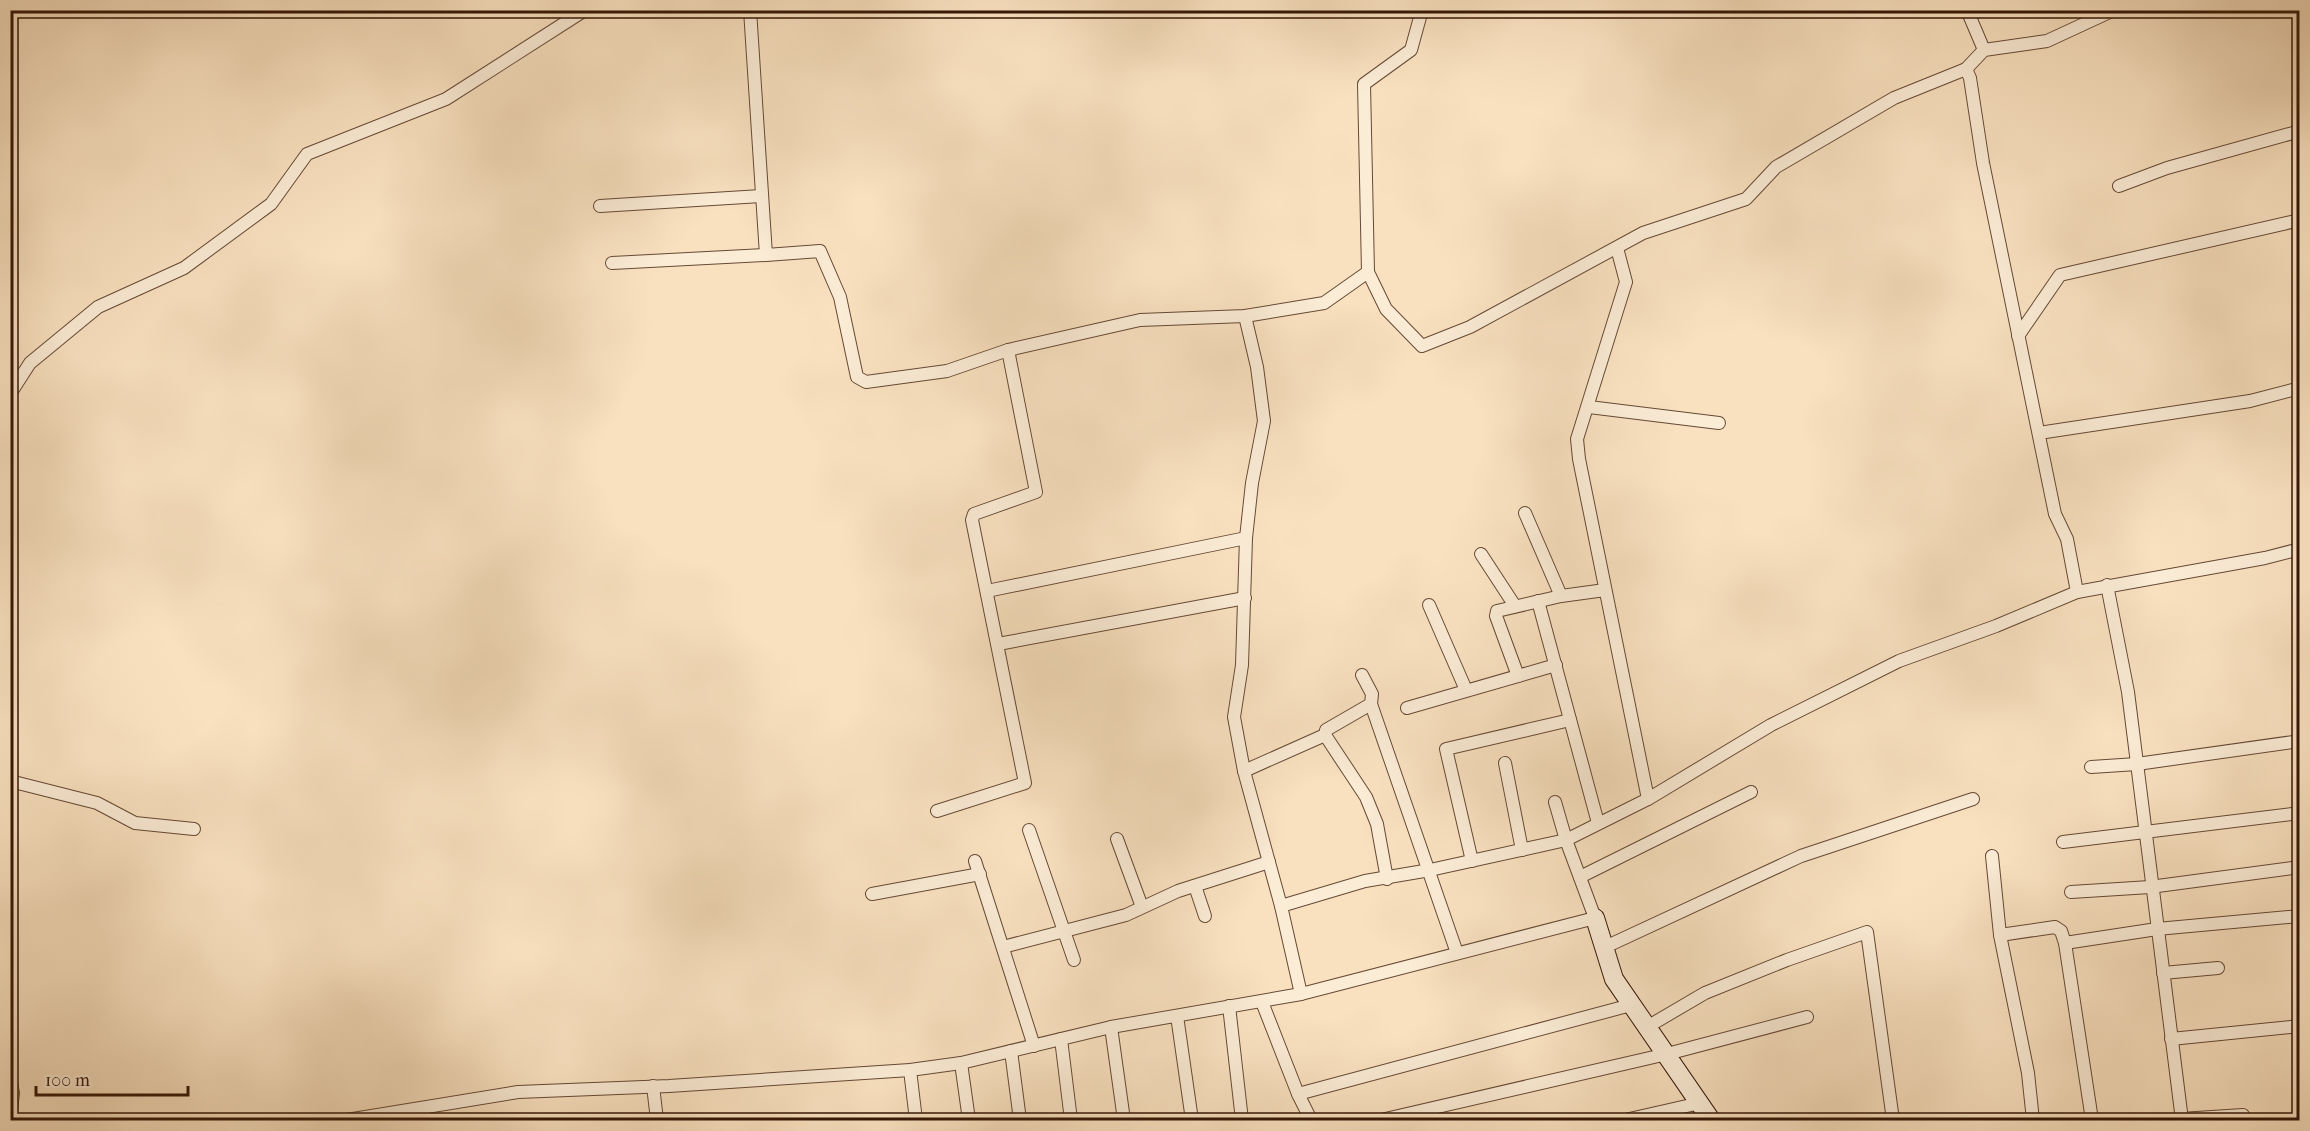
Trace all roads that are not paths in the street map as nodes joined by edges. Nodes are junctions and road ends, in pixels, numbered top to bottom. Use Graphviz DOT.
graph roads {
  1 [pos="585,10"];
  2 [pos="750,10"];
  3 [pos="1422,10"];
  4 [pos="1968,10"];
  5 [pos="2114,10"];
  6 [pos="1984,50"];
  7 [pos="1966,69"];
  8 [pos="2300,131"];
  9 [pos="2119,186"];
  10 [pos="761,196"];
  11 [pos="600,206"];
  12 [pos="2300,220"];
  13 [pos="1617,248"];
  14 [pos="766,255"];
  15 [pos="612,262"];
  16 [pos="1368,272"];
  17 [pos="1245,316"];
  18 [pos="2018,336"];
  19 [pos="1008,350"];
  20 [pos="2300,388"];
  21 [pos="10,394"];
  22 [pos="1589,407"];
  23 [pos="1719,423"];
  24 [pos="2039,433"];
  25 [pos="1525,513"];
  26 [pos="1246,538"];
  27 [pos="2300,549"];
  28 [pos="1481,554"];
  29 [pos="2107,585"];
  30 [pos="1605,590"];
  31 [pos="987,591"];
  32 [pos="2077,592"];
  33 [pos="1561,596"];
  34 [pos="1245,598"];
  35 [pos="1538,601"];
  36 [pos="1429,605"];
  37 [pos="1515,606"];
  38 [pos="998,644"];
  39 [pos="1556,666"];
  40 [pos="1362,675"];
  41 [pos="1518,676"];
  42 [pos="1466,690"];
  43 [pos="1371,704"];
  44 [pos="1407,708"];
  45 [pos="1570,720"];
  46 [pos="1325,735"];
  47 [pos="2300,741"];
  48 [pos="1504,763"];
  49 [pos="2137,764"];
  50 [pos="2091,767"];
  51 [pos="1244,771"];
  52 [pos="10,781"];
  53 [pos="1751,792"];
  54 [pos="1648,799"];
  55 [pos="1972,799"];
  56 [pos="1555,802"];
  57 [pos="937,811"];
  58 [pos="2300,813"];
  59 [pos="1598,823"];
  60 [pos="194,829"];
  61 [pos="1029,830"];
  62 [pos="2143,830"];
  63 [pos="1117,839"];
  64 [pos="1566,840"];
  65 [pos="2063,842"];
  66 [pos="1522,850"];
  67 [pos="1992,856"];
  68 [pos="975,861"];
  69 [pos="1472,861"];
  70 [pos="1269,862"];
  71 [pos="2300,867"];
  72 [pos="1430,870"];
  73 [pos="980,874"];
  74 [pos="1580,877"];
  75 [pos="1387,879"];
  76 [pos="1196,886"];
  77 [pos="2150,887"];
  78 [pos="2071,892"];
  79 [pos="872,894"];
  80 [pos="1281,906"];
  81 [pos="1142,907"];
  82 [pos="1206,916"];
  83 [pos="2300,916"];
  84 [pos="1595,918"];
  85 [pos="2157,929"];
  86 [pos="1063,932"];
  87 [pos="2000,935"];
  88 [pos="2065,943"];
  89 [pos="1003,947"];
  90 [pos="1603,948"];
  91 [pos="1457,953"];
  92 [pos="1074,960"];
  93 [pos="2218,968"];
  94 [pos="2163,973"];
  95 [pos="1301,994"];
  96 [pos="1262,1002"];
  97 [pos="1631,1005"];
  98 [pos="1229,1006"];
  99 [pos="1177,1016"];
  100 [pos="1807,1017"];
  101 [pos="2300,1026"];
  102 [pos="1111,1027"];
  103 [pos="1647,1027"];
  104 [pos="1061,1039"];
  105 [pos="2171,1039"];
  106 [pos="1034,1046"];
  107 [pos="1011,1051"];
  108 [pos="1666,1054"];
  109 [pos="961,1063"];
  110 [pos="910,1070"];
  111 [pos="10,1078"];
  112 [pos="653,1086"];
  113 [pos="1298,1094"];
  114 [pos="1700,1103"];
  115 [pos="2243,1115"];
  116 [pos="10,1119"];
  117 [pos="352,1120"];
  118 [pos="657,1120"];
  119 [pos="916,1120"];
  120 [pos="969,1120"];
  121 [pos="1020,1120"];
  122 [pos="1071,1120"];
  123 [pos="1124,1120"];
  124 [pos="1192,1120"];
  125 [pos="1242,1120"];
  126 [pos="1311,1120"];
  127 [pos="1381,1120"];
  128 [pos="1625,1120"];
  129 [pos="1711,1120"];
  130 [pos="1893,1120"];
  131 [pos="2033,1120"];
  132 [pos="2092,1120"];
  133 [pos="2182,1120"];
  1 -- 21 [label="street"];
  2 -- 10 [label="street"];
  3 -- 16 [label="street"];
  4 -- 6 [label="street"];
  5 -- 6 [label="street"];
  6 -- 7 [label="street"];
  7 -- 13 [label="street"];
  7 -- 18 [label="street"];
  8 -- 9 [label="street"];
  10 -- 11 [label="street"];
  10 -- 14 [label="street"];
  12 -- 18 [label="street"];
  13 -- 16 [label="street"];
  13 -- 22 [label="street"];
  14 -- 15 [label="street"];
  14 -- 19 [label="street"];
  16 -- 17 [label="street"];
  17 -- 19 [label="street"];
  17 -- 26 [label="street"];
  18 -- 24 [label="street"];
  19 -- 31 [label="street"];
  20 -- 24 [label="street"];
  22 -- 23 [label="street"];
  22 -- 30 [label="street"];
  24 -- 32 [label="street"];
  25 -- 33 [label="street"];
  26 -- 31 [label="street"];
  26 -- 34 [label="street"];
  27 -- 29 [label="street"];
  28 -- 37 [label="street"];
  29 -- 32 [label="street"];
  29 -- 49 [label="street"];
  30 -- 33 [label="street"];
  30 -- 54 [label="street"];
  31 -- 38 [label="street"];
  32 -- 54 [label="street"];
  33 -- 35 [label="street"];
  34 -- 38 [label="street"];
  34 -- 51 [label="street"];
  35 -- 37 [label="street"];
  35 -- 39 [label="street"];
  36 -- 42 [label="street"];
  37 -- 41 [label="street"];
  38 -- 57 [label="street"];
  39 -- 41 [label="street"];
  39 -- 45 [label="street"];
  40 -- 43 [label="street"];
  41 -- 42 [label="street"];
  42 -- 44 [label="street"];
  43 -- 46 [label="street"];
  43 -- 72 [label="street"];
  45 -- 59 [label="street"];
  45 -- 69 [label="street"];
  46 -- 51 [label="street"];
  46 -- 75 [label="street"];
  47 -- 49 [label="street"];
  48 -- 66 [label="street"];
  49 -- 50 [label="street"];
  49 -- 62 [label="street"];
  51 -- 70 [label="street"];
  52 -- 60 [label="street"];
  53 -- 74 [label="street"];
  54 -- 59 [label="street"];
  55 -- 90 [label="street"];
  56 -- 64 [label="street"];
  58 -- 62 [label="street"];
  59 -- 64 [label="street"];
  61 -- 86 [label="street"];
  62 -- 65 [label="street"];
  62 -- 77 [label="street"];
  63 -- 81 [label="street"];
  64 -- 66 [label="street"];
  64 -- 74 [label="street"];
  66 -- 69 [label="street"];
  67 -- 87 [label="street"];
  68 -- 73 [label="street"];
  69 -- 72 [label="street"];
  70 -- 76 [label="street"];
  70 -- 80 [label="street"];
  71 -- 77 [label="street"];
  72 -- 75 [label="street"];
  72 -- 91 [label="street"];
  73 -- 79 [label="street"];
  73 -- 89 [label="street"];
  74 -- 84 [label="street"];
  75 -- 80 [label="street"];
  76 -- 81 [label="street"];
  76 -- 82 [label="street"];
  77 -- 78 [label="street"];
  77 -- 85 [label="street"];
  80 -- 95 [label="street"];
  81 -- 86 [label="street"];
  83 -- 85 [label="street"];
  84 -- 90 [label="street"];
  84 -- 91 [label="street"];
  85 -- 88 [label="street"];
  85 -- 94 [label="street"];
  86 -- 89 [label="street"];
  86 -- 92 [label="street"];
  87 -- 88 [label="street"];
  87 -- 131 [label="street"];
  88 -- 132 [label="street"];
  89 -- 106 [label="street"];
  90 -- 97 [label="street"];
  91 -- 95 [label="street"];
  93 -- 94 [label="street"];
  94 -- 105 [label="street"];
  95 -- 96 [label="street"];
  96 -- 98 [label="street"];
  96 -- 113 [label="street"];
  97 -- 103 [label="street"];
  97 -- 113 [label="street"];
  98 -- 99 [label="street"];
  98 -- 125 [label="street"];
  99 -- 102 [label="street"];
  99 -- 124 [label="street"];
  100 -- 108 [label="street"];
  101 -- 105 [label="street"];
  102 -- 104 [label="street"];
  102 -- 123 [label="street"];
  103 -- 108 [label="street"];
  103 -- 130 [label="street"];
  104 -- 106 [label="street"];
  104 -- 122 [label="street"];
  105 -- 133 [label="street"];
  106 -- 107 [label="street"];
  107 -- 109 [label="street"];
  107 -- 121 [label="street"];
  108 -- 114 [label="street"];
  108 -- 127 [label="street"];
  109 -- 110 [label="street"];
  109 -- 120 [label="street"];
  110 -- 112 [label="street"];
  110 -- 119 [label="street"];
  111 -- 116 [label="street"];
  112 -- 117 [label="street"];
  112 -- 118 [label="street"];
  113 -- 126 [label="street"];
  114 -- 128 [label="street"];
  114 -- 129 [label="street"];
  115 -- 133 [label="street"];
}
